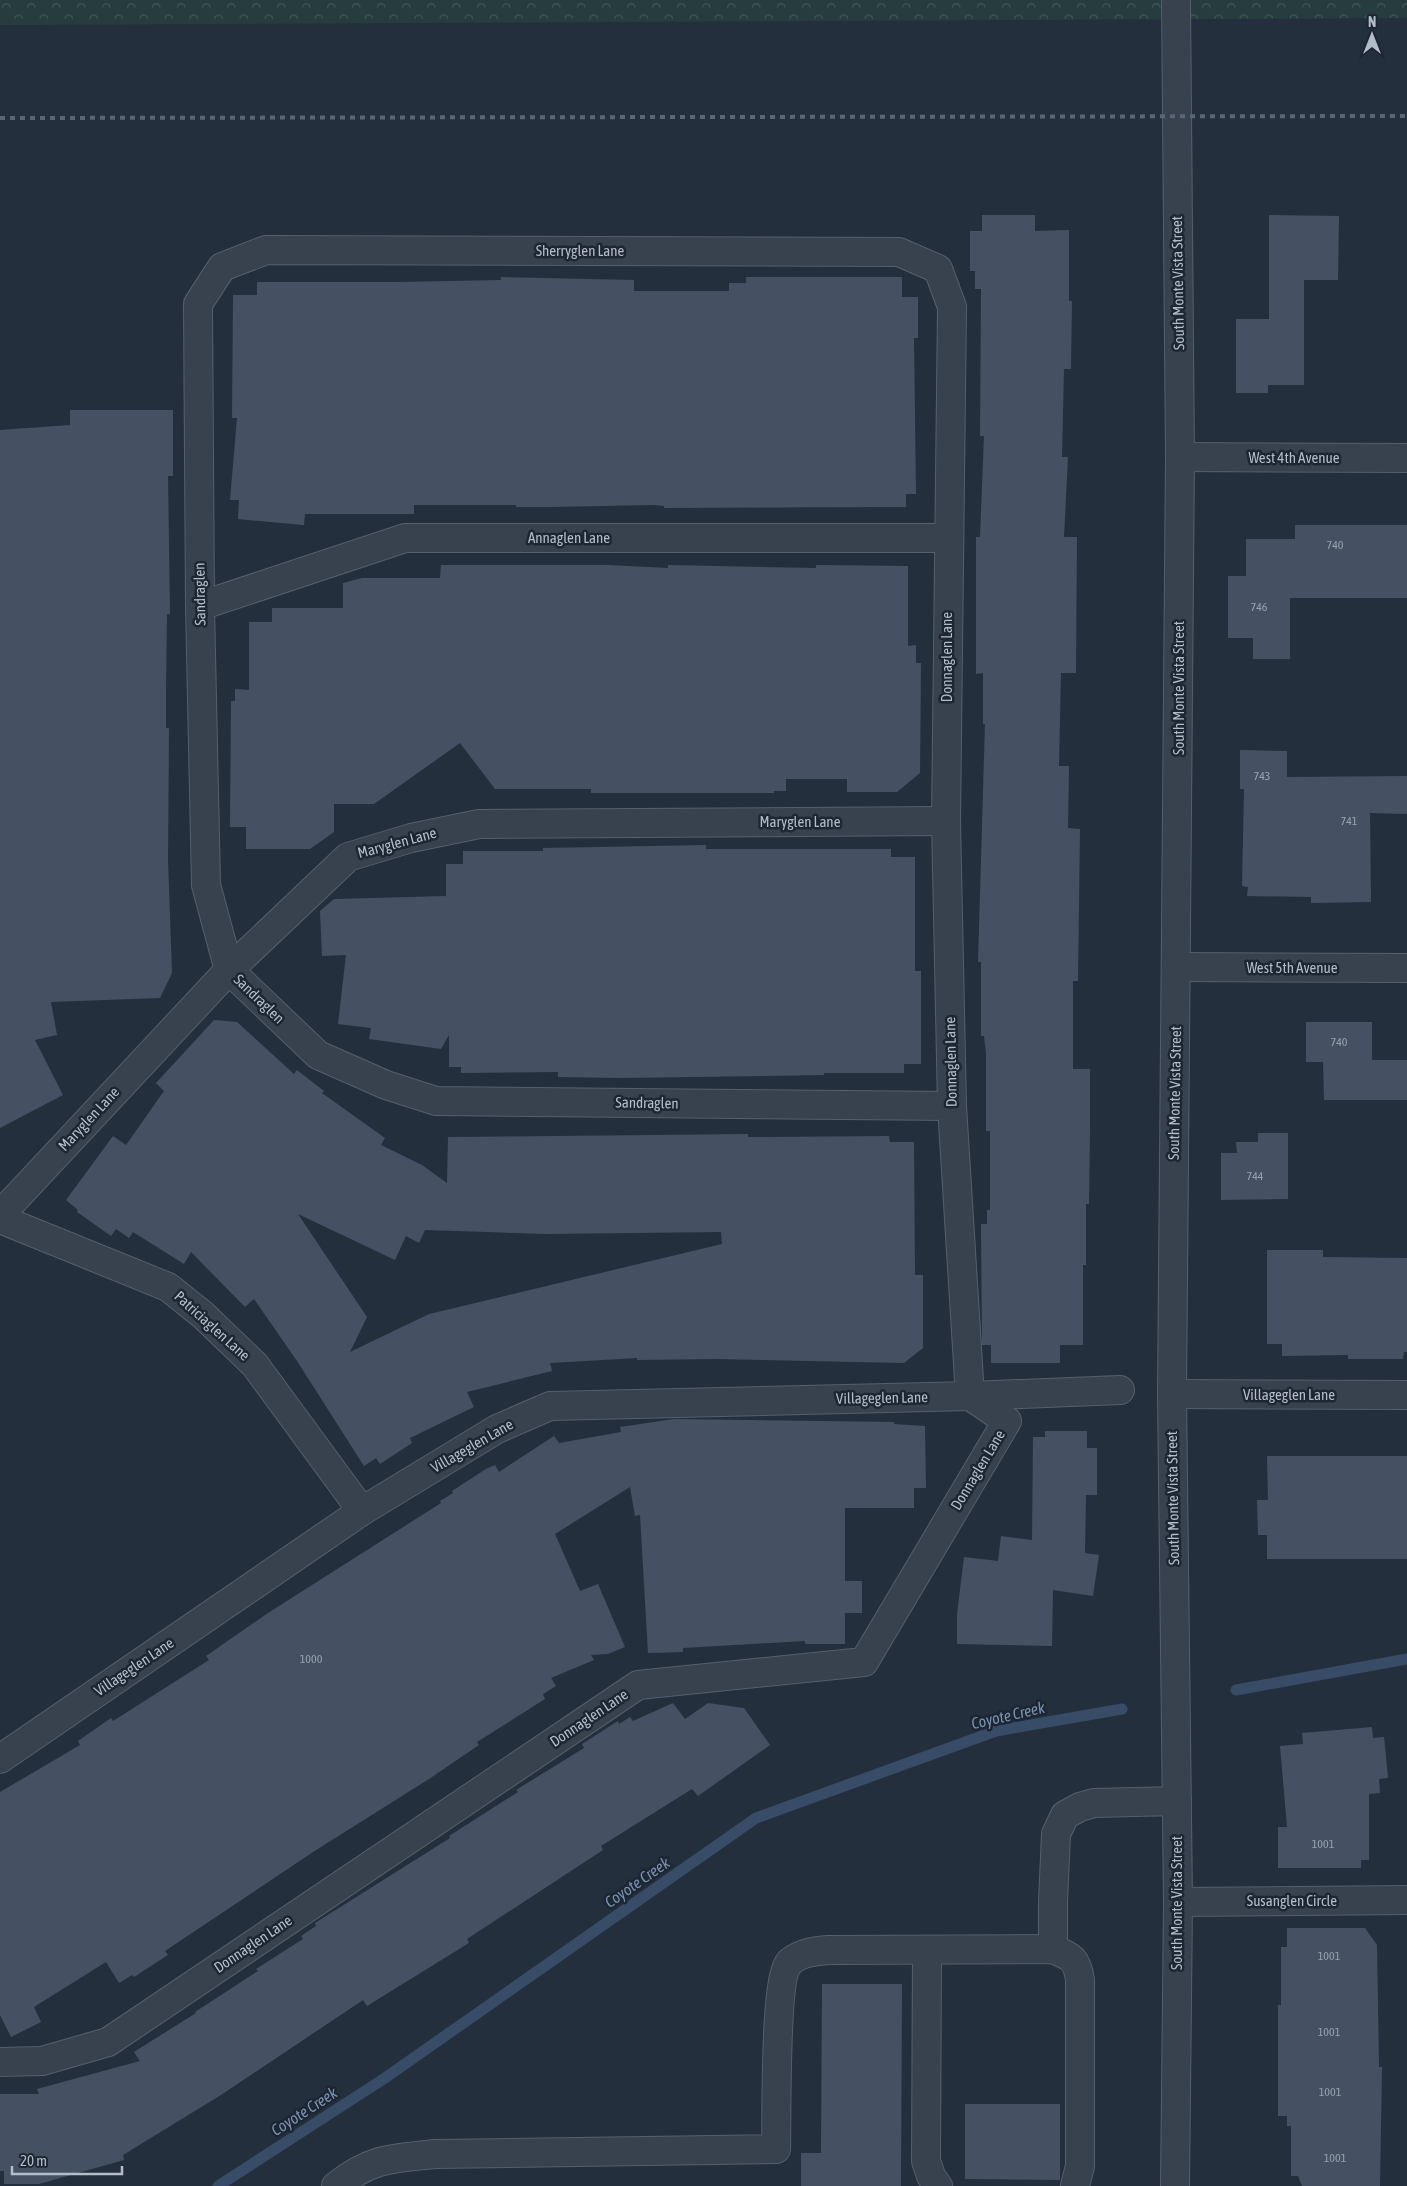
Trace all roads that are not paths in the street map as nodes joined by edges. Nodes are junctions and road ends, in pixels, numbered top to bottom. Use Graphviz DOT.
graph roads {
  1 [pos="1176,0"];
  2 [pos="222,267"];
  3 [pos="938,269"];
  4 [pos="1180,457"];
  5 [pos="1407,458"];
  6 [pos="948,538"];
  7 [pos="200,606"];
  8 [pos="946,821"];
  9 [pos="1177,967"];
  10 [pos="1407,968"];
  11 [pos="229,970"];
  12 [pos="952,1106"];
  13 [pos="0,1215"];
  14 [pos="0,1219"];
  15 [pos="1120,1390"];
  16 [pos="1172,1394"];
  17 [pos="1407,1395"];
  18 [pos="970,1396"];
  19 [pos="362,1511"];
  20 [pos="0,1759"];
  21 [pos="1177,1801"];
  22 [pos="1407,1900"];
  23 [pos="1178,1902"];
  24 [pos="1053,1949"];
  25 [pos="927,1950"];
  26 [pos="0,2062"];
  27 [pos="336,2186"];
  28 [pos="938,2186"];
  29 [pos="1075,2186"];
  30 [pos="1175,2186"];
  1 -- 4 [label="street, South Monte Vista Street"];
  2 -- 3 [label="street, Sherryglen Lane"];
  2 -- 7 [label="street, Sandraglen"];
  3 -- 6 [label="street, Donnaglen Lane"];
  4 -- 5 [label="street, West 4th Avenue"];
  4 -- 9 [label="street, South Monte Vista Street"];
  6 -- 7 [label="street, Annaglen Lane"];
  6 -- 8 [label="street, Donnaglen Lane"];
  7 -- 11 [label="street, Sandraglen"];
  8 -- 11 [label="street, Maryglen Lane"];
  8 -- 12 [label="street, Donnaglen Lane"];
  9 -- 10 [label="street, West 5th Avenue"];
  9 -- 16 [label="street, South Monte Vista Street"];
  11 -- 12 [label="street, Sandraglen"];
  11 -- 13 [label="street, Maryglen Lane"];
  12 -- 18 [label="street, Donnaglen Lane"];
  14 -- 19 [label="street, Patriciaglen Lane"];
  15 -- 18 [label="street, Villageglen Lane"];
  16 -- 17 [label="street, Villageglen Lane"];
  16 -- 21 [label="street, South Monte Vista Street"];
  18 -- 19 [label="street, Villageglen Lane"];
  18 -- 26 [label="street, Donnaglen Lane"];
  19 -- 20 [label="street, Villageglen Lane"];
  21 -- 23 [label="street, South Monte Vista Street"];
  21 -- 24 [label="street"];
  22 -- 23 [label="street, Susanglen Circle"];
  23 -- 30 [label="street, South Monte Vista Street"];
  24 -- 25 [label="street"];
  24 -- 29 [label="street"];
  25 -- 27 [label="street"];
  25 -- 28 [label="street"];
}
